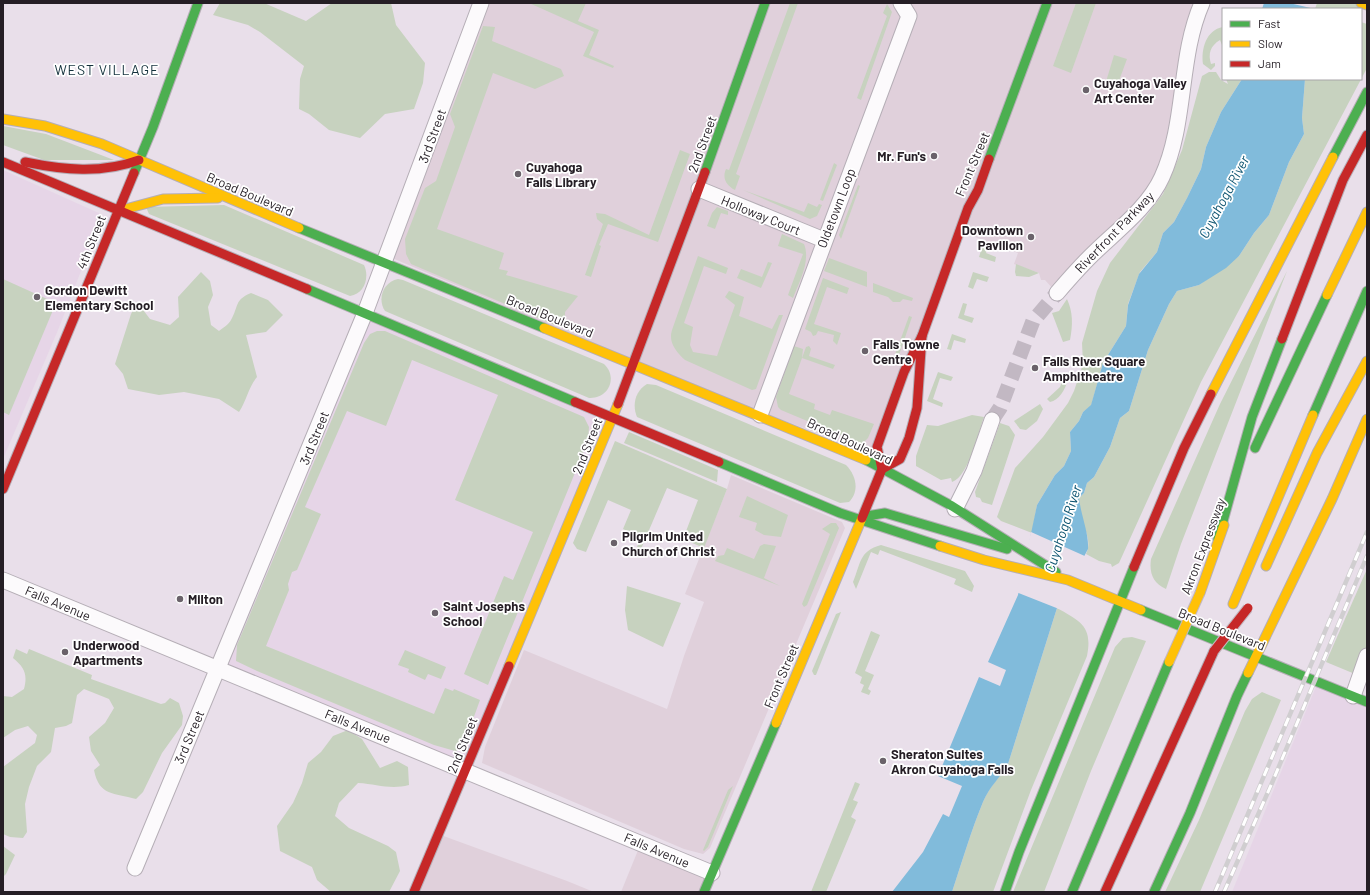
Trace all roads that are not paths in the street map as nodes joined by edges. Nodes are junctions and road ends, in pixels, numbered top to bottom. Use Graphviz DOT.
graph roads {
  1 [pos="198,3"];
  2 [pos="482,3"];
  3 [pos="765,3"];
  4 [pos="901,3"];
  5 [pos="1046,3"];
  6 [pos="1202,3"];
  7 [pos="1361,3"];
  8 [pos="1367,5"];
  9 [pos="1367,92"];
  10 [pos="3,119"];
  11 [pos="1367,135"];
  12 [pos="3,157"];
  13 [pos="139,160"];
  14 [pos="3,162"];
  15 [pos="699,189"];
  16 [pos="229,199"];
  17 [pos="118,211"];
  18 [pos="1367,212"];
  19 [pos="824,240"];
  20 [pos="385,264"];
  21 [pos="1367,291"];
  22 [pos="1057,293"];
  23 [pos="365,313"];
  24 [pos="922,336"];
  25 [pos="1367,361"];
  26 [pos="634,364"];
  27 [pos="760,415"];
  28 [pos="612,417"];
  29 [pos="1367,419"];
  30 [pos="992,420"];
  31 [pos="882,469"];
  32 [pos="3,489"];
  33 [pos="954,509"];
  34 [pos="861,521"];
  35 [pos="1218,539"];
  36 [pos="1033,557"];
  37 [pos="1264,573"];
  38 [pos="3,580"];
  39 [pos="1068,580"];
  40 [pos="1119,601"];
  41 [pos="1249,604"];
  42 [pos="1214,651"];
  43 [pos="1367,656"];
  44 [pos="1256,657"];
  45 [pos="218,668"];
  46 [pos="1353,696"];
  47 [pos="1367,702"];
  48 [pos="466,770"];
  49 [pos="135,868"];
  50 [pos="712,873"];
  51 [pos="414,892"];
  52 [pos="704,892"];
  53 [pos="1005,892"];
  54 [pos="1072,892"];
  55 [pos="1105,892"];
  56 [pos="1154,892"];
  1 -- 13 [label="main road, 4th Street"];
  2 -- 20 [label="street, 3rd Street"];
  3 -- 15 [label="main road, 2nd Street"];
  4 -- 19 [label="street, Oldetown Loop"];
  5 -- 24 [label="main road, Front Street"];
  6 -- 22 [label="street, Riverfront Parkway"];
  7 -- 8 [label="main road"];
  9 -- 40 [label="main road"];
  10 -- 13 [label="main road, Broad Boulevard"];
  11 -- 35 [label="main road"];
  12 -- 13 [label="main road"];
  13 -- 16 [label="main road, Broad Boulevard"];
  13 -- 17 [label="main road, 4th Street"];
  14 -- 17 [label="main road, Broad Boulevard"];
  15 -- 19 [label="street, Holloway Court"];
  15 -- 26 [label="main road, 2nd Street"];
  16 -- 17 [label="main road"];
  16 -- 20 [label="main road, Broad Boulevard"];
  17 -- 23 [label="main road, Broad Boulevard"];
  17 -- 32 [label="main road, 4th Street"];
  18 -- 35 [label="main road, Akron Expressway"];
  19 -- 27 [label="street, Oldetown Loop"];
  20 -- 23 [label="street, 3rd Street"];
  20 -- 26 [label="main road, Broad Boulevard"];
  21 -- 42 [label="main road, bridge"];
  23 -- 28 [label="main road, Broad Boulevard"];
  23 -- 45 [label="street, 3rd Street"];
  24 -- 31 [label="main road, Front Street"];
  24 -- 31 [label="main road, Front Street"];
  25 -- 37 [label="main road"];
  26 -- 27 [label="main road, Broad Boulevard"];
  26 -- 28 [label="main road, 2nd Street"];
  27 -- 31 [label="main road, Broad Boulevard"];
  28 -- 34 [label="main road, Broad Boulevard"];
  28 -- 48 [label="main road, 2nd Street"];
  29 -- 44 [label="main road"];
  30 -- 33 [label="street"];
  31 -- 33 [label="main road, Broad Boulevard"];
  31 -- 34 [label="main road, Front Street"];
  33 -- 36 [label="main road, Broad Boulevard"];
  34 -- 36 [label="main road"];
  34 -- 39 [label="main road, Broad Boulevard"];
  34 -- 50 [label="main road, Front Street"];
  35 -- 54 [label="main road, Akron Expressway, bridge"];
  36 -- 39 [label="main road, Broad Boulevard"];
  38 -- 45 [label="street, Falls Avenue"];
  39 -- 40 [label="main road, Broad Boulevard"];
  40 -- 44 [label="main road, Broad Boulevard"];
  40 -- 53 [label="main road"];
  41 -- 42 [label="main road, bridge"];
  42 -- 55 [label="main road"];
  43 -- 46 [label="street"];
  44 -- 46 [label="main road, Broad Boulevard"];
  44 -- 56 [label="main road"];
  45 -- 48 [label="street, Falls Avenue"];
  45 -- 49 [label="street, 3rd Street"];
  46 -- 47 [label="main road, Broad Boulevard"];
  48 -- 50 [label="street, Falls Avenue"];
  48 -- 51 [label="main road, 2nd Street"];
  50 -- 52 [label="main road, Front Street"];
}
